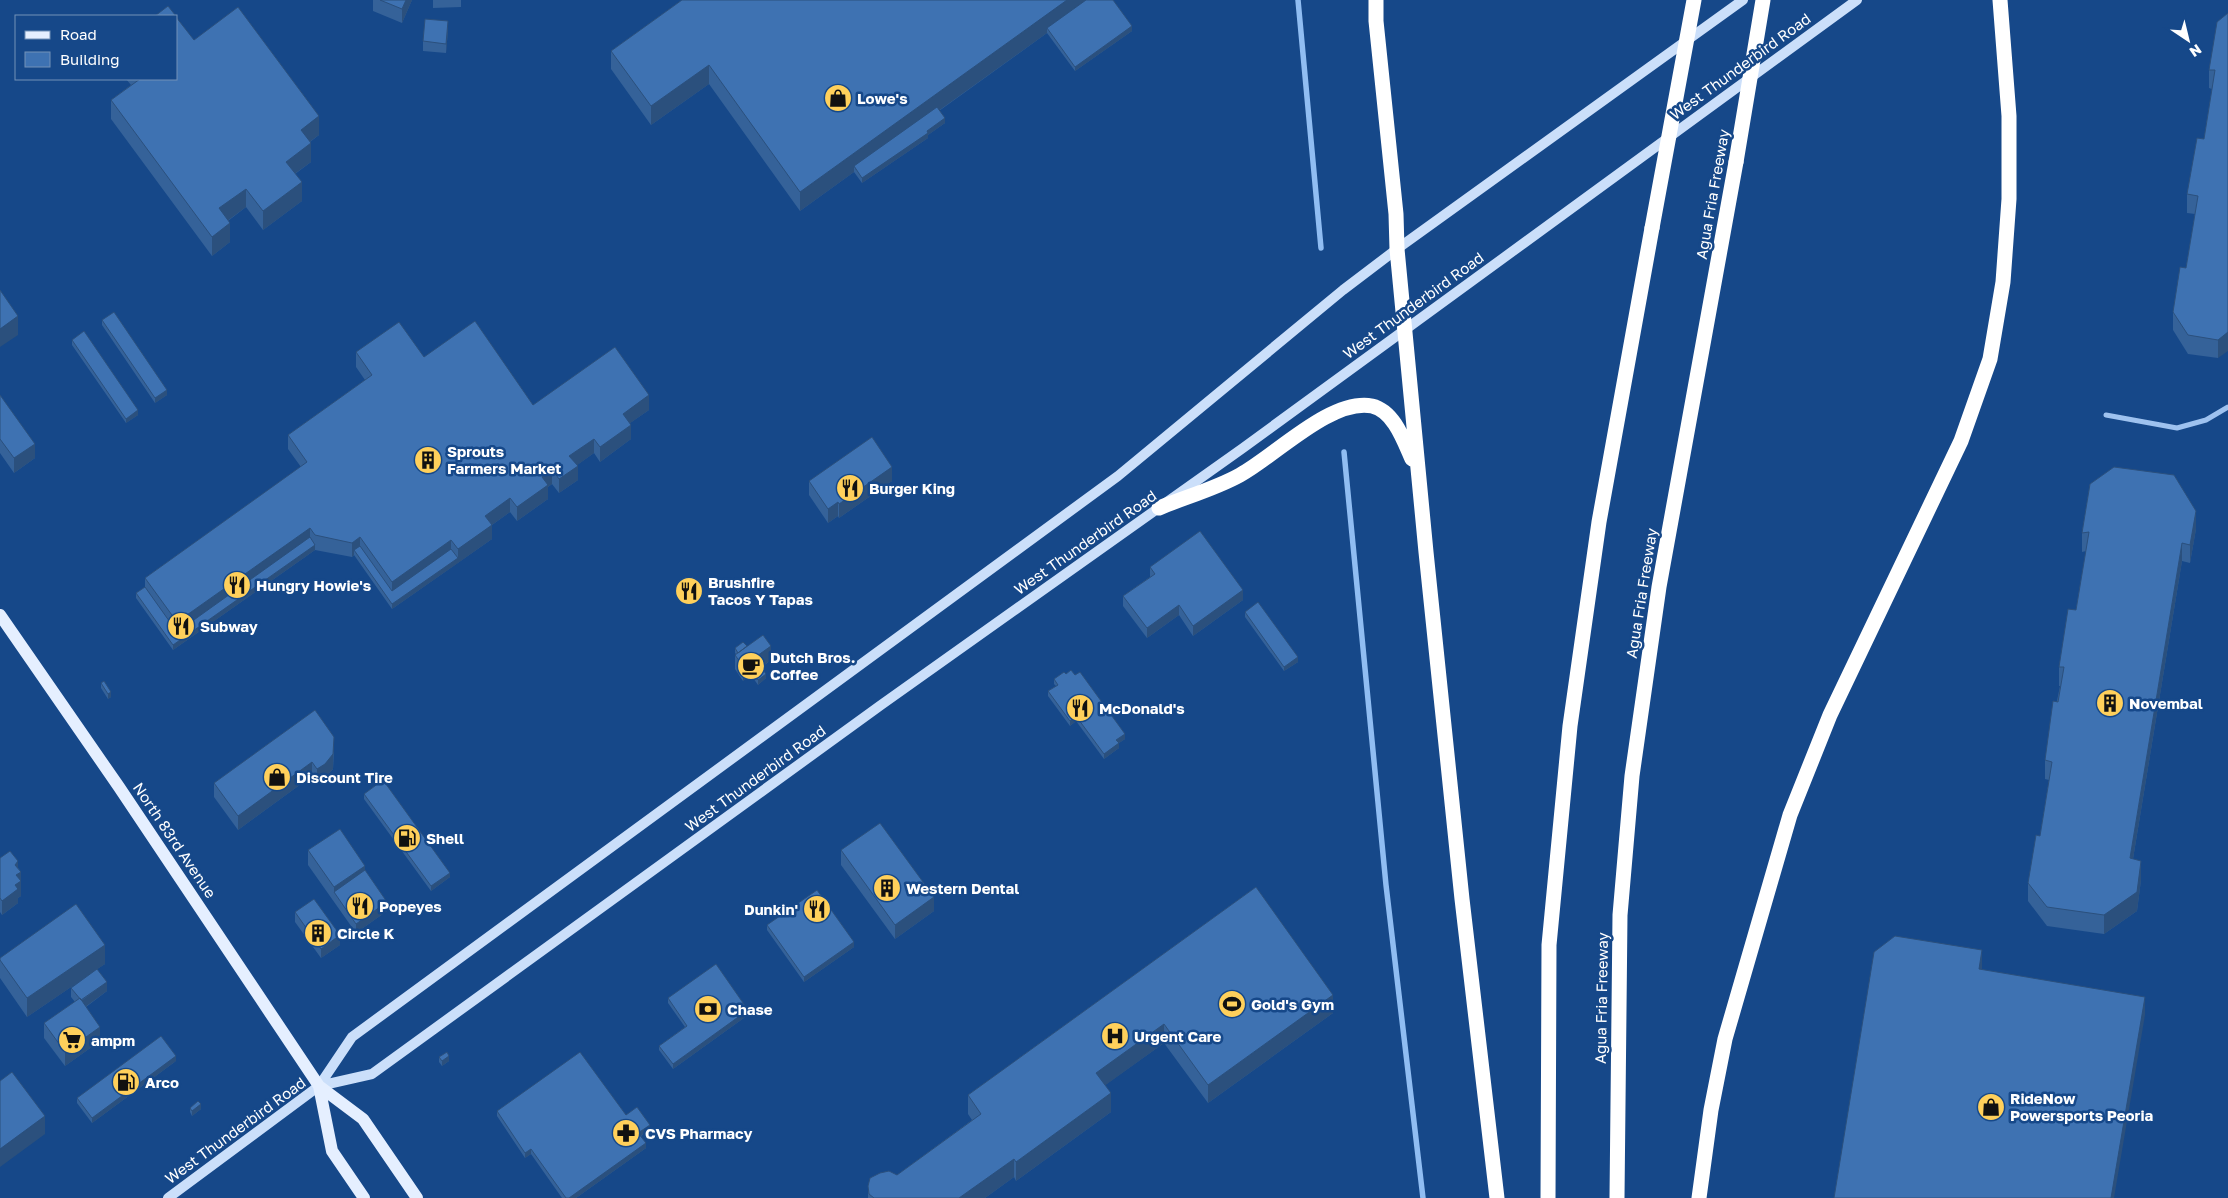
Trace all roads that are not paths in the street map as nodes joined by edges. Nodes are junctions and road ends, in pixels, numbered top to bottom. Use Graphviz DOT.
graph roads {
  1 [pos="1376,0"];
  2 [pos="1694,0"];
  3 [pos="1743,0"];
  4 [pos="1763,0"];
  5 [pos="1857,0"];
  6 [pos="2000,0"];
  7 [pos="1397,249"];
  8 [pos="1406,328"];
  9 [pos="2228,407"];
  10 [pos="2106,414"];
  11 [pos="1417,468"];
  12 [pos="1159,508"];
  13 [pos="0,615"];
  14 [pos="319,1086"];
  15 [pos="168,1198"];
  16 [pos="364,1198"];
  17 [pos="417,1198"];
  18 [pos="1497,1198"];
  19 [pos="1548,1198"];
  20 [pos="1617,1198"];
  21 [pos="1699,1198"];
  1 -- 7 [label="highway"];
  2 -- 19 [label="highway, bridge"];
  3 -- 7 [label="main road, West Thunderbird Road"];
  4 -- 20 [label="highway, Agua Fria Freeway, bridge"];
  5 -- 8 [label="main road, West Thunderbird Road"];
  6 -- 21 [label="highway"];
  7 -- 8 [label="highway"];
  7 -- 14 [label="main road, West Thunderbird Road"];
  8 -- 11 [label="highway"];
  8 -- 12 [label="main road, West Thunderbird Road"];
  9 -- 10 [label="street"];
  11 -- 12 [label="highway"];
  11 -- 18 [label="highway"];
  12 -- 14 [label="main road, West Thunderbird Road"];
  13 -- 14 [label="main road, North 83rd Avenue"];
  14 -- 15 [label="main road, West Thunderbird Road"];
  14 -- 16 [label="main road, North 83rd Avenue"];
  14 -- 17 [label="main road, North 83rd Avenue"];
}
